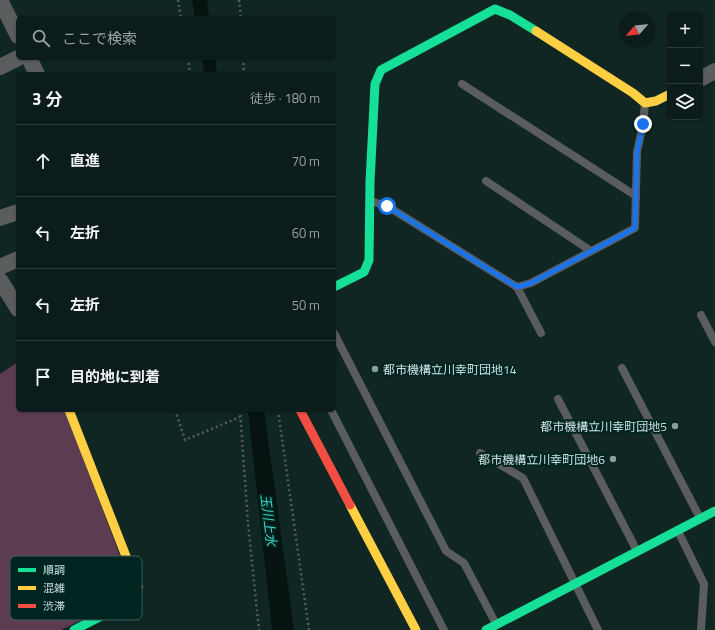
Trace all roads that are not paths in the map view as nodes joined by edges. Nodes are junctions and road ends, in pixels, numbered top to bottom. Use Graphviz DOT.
graph roads {
  1 [pos="0,0"];
  2 [pos="16,32"];
  3 [pos="16,59"];
  4 [pos="30,60"];
  5 [pos="0,67"];
  6 [pos="715,71"];
  7 [pos="36,72"];
  8 [pos="703,77"];
  9 [pos="462,84"];
  10 [pos="667,96"];
  11 [pos="645,103"];
  12 [pos="486,181"];
  13 [pos="636,196"];
  14 [pos="370,201"];
  15 [pos="16,213"];
  16 [pos="0,218"];
  17 [pos="590,251"];
  18 [pos="16,260"];
  19 [pos="0,267"];
  20 [pos="336,286"];
  21 [pos="517,287"];
  22 [pos="2,290"];
  23 [pos="16,307"];
  24 [pos="701,314"];
  25 [pos="541,333"];
  26 [pos="336,336"];
  27 [pos="715,342"];
  28 [pos="622,368"];
  29 [pos="558,399"];
  30 [pos="70,412"];
  31 [pos="301,412"];
  32 [pos="332,412"];
  33 [pos="480,453"];
  34 [pos="715,511"];
  35 [pos="701,519"];
  36 [pos="677,531"];
  37 [pos="637,552"];
  38 [pos="126,556"];
  39 [pos="574,585"];
  40 [pos="94,620"];
  41 [pos="496,625"];
  42 [pos="74,630"];
  43 [pos="416,630"];
  44 [pos="444,630"];
  45 [pos="486,630"];
  46 [pos="598,630"];
  47 [pos="701,630"];
  1 -- 2 [label="street"];
  3 -- 5 [label="street"];
  4 -- 7 [label="street"];
  6 -- 8 [label="street"];
  9 -- 13 [label="lane"];
  10 -- 11 [label="street"];
  11 -- 13 [label="lane"];
  11 -- 14 [label="street"];
  12 -- 17 [label="lane"];
  13 -- 17 [label="lane"];
  14 -- 20 [label="street"];
  14 -- 21 [label="lane"];
  15 -- 16 [label="street"];
  17 -- 21 [label="lane"];
  18 -- 19 [label="street"];
  21 -- 25 [label="lane"];
  22 -- 23 [label="street"];
  24 -- 27 [label="lane"];
  26 -- 41 [label="lane"];
  28 -- 35 [label="lane"];
  29 -- 37 [label="lane"];
  30 -- 38 [label="street"];
  31 -- 43 [label="street"];
  32 -- 44 [label="lane"];
  33 -- 39 [label="lane"];
  34 -- 35 [label="street"];
  35 -- 36 [label="street"];
  36 -- 37 [label="street"];
  36 -- 47 [label="lane"];
  37 -- 39 [label="street"];
  39 -- 41 [label="street"];
  39 -- 46 [label="lane"];
  40 -- 42 [label="street"];
  41 -- 45 [label="street"];
}
